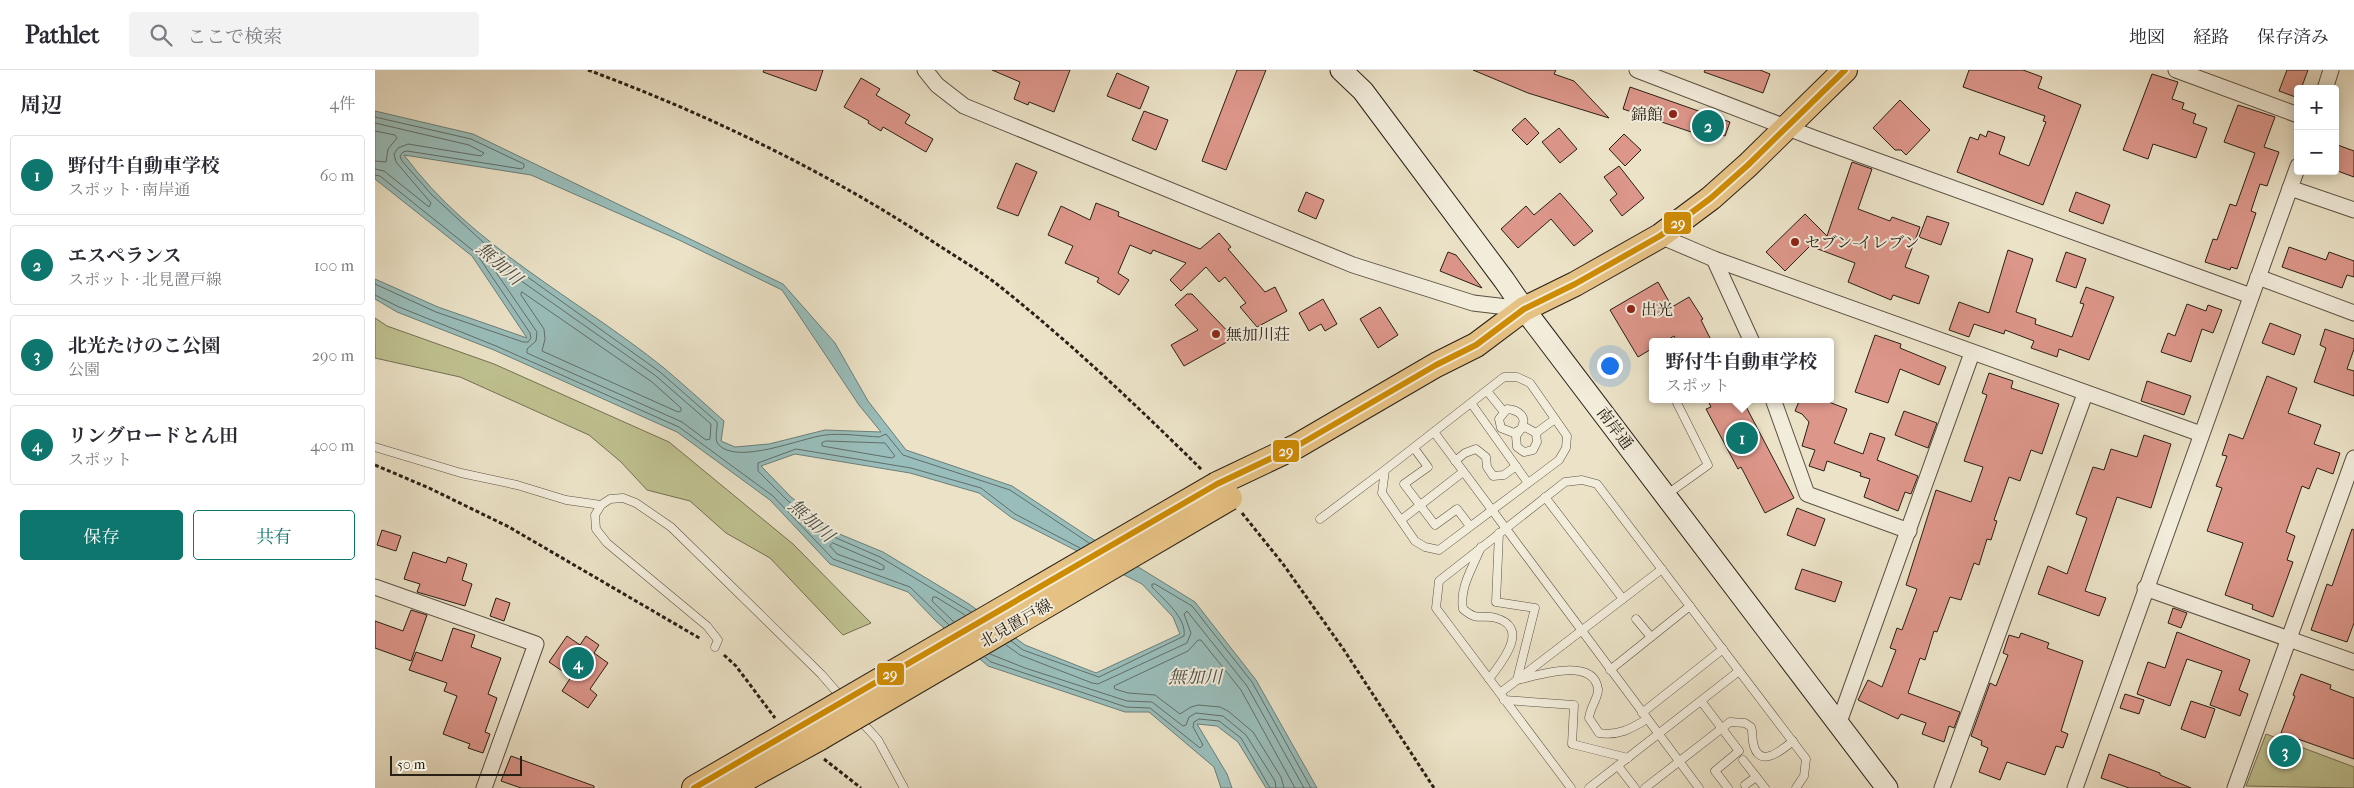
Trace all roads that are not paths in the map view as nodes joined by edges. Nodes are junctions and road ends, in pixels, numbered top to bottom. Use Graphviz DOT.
graph roads {
  1 [pos="925,70"];
  2 [pos="1341,70"];
  3 [pos="1637,70"];
  4 [pos="1845,70"];
  5 [pos="2176,70"];
  6 [pos="2331,70"];
  7 [pos="2326,85"];
  8 [pos="2294,114"];
  9 [pos="1787,128"];
  10 [pos="2295,175"];
  11 [pos="2290,188"];
  12 [pos="2354,210"];
  13 [pos="1660,236"];
  14 [pos="1714,259"];
  15 [pos="2258,277"];
  16 [pos="2251,296"];
  17 [pos="1523,309"];
  18 [pos="2354,313"];
  19 [pos="1750,338"];
  20 [pos="1973,353"];
  21 [pos="1487,390"];
  22 [pos="2085,394"];
  23 [pos="1471,403"];
  24 [pos="1677,403"];
  25 [pos="1774,403"];
  26 [pos="1503,412"];
  27 [pos="1555,420"];
  28 [pos="1521,430"];
  29 [pos="1434,432"];
  30 [pos="1535,433"];
  31 [pos="2201,434"];
  32 [pos="375,447"];
  33 [pos="1414,448"];
  34 [pos="2354,458"];
  35 [pos="1455,461"];
  36 [pos="1516,466"];
  37 [pos="1385,470"];
  38 [pos="1463,472"];
  39 [pos="1528,484"];
  40 [pos="1666,495"];
  41 [pos="1545,497"];
  42 [pos="601,505"];
  43 [pos="1419,505"];
  44 [pos="1492,510"];
  45 [pos="1320,519"];
  46 [pos="1401,520"];
  47 [pos="1470,526"];
  48 [pos="1502,531"];
  49 [pos="1909,531"];
  50 [pos="1482,547"];
  51 [pos="1662,569"];
  52 [pos="375,587"];
  53 [pos="2145,588"];
  54 [pos="1623,599"];
  55 [pos="1690,606"];
  56 [pos="1637,619"];
  57 [pos="1581,631"];
  58 [pos="1651,637"];
  59 [pos="2289,638"];
  60 [pos="715,647"];
  61 [pos="1723,649"];
  62 [pos="2354,662"];
  63 [pos="1610,670"];
  64 [pos="1739,671"];
  65 [pos="1489,679"];
  66 [pos="1517,680"];
  67 [pos="1502,696"];
  68 [pos="1701,701"];
  69 [pos="1645,716"];
  70 [pos="1838,725"];
  71 [pos="1722,729"];
  72 [pos="805,731"];
  73 [pos="1658,734"];
  74 [pos="1793,741"];
  75 [pos="1628,758"];
  76 [pos="1743,760"];
  77 [pos="1680,763"];
  78 [pos="1618,766"];
  79 [pos="1756,777"];
  80 [pos="1745,785"];
  81 [pos="484,788"];
  82 [pos="694,788"];
  83 [pos="729,788"];
  84 [pos="904,788"];
  85 [pos="1571,788"];
  86 [pos="1589,788"];
  87 [pos="1635,788"];
  88 [pos="1645,788"];
  89 [pos="1699,788"];
  90 [pos="1728,788"];
  91 [pos="1765,788"];
  92 [pos="1796,788"];
  93 [pos="1887,788"];
  94 [pos="1942,788"];
  95 [pos="2075,788"];
  96 [pos="2235,788"];
  1 -- 17 [label="street"];
  2 -- 17 [label="main road, 南岸通"];
  3 -- 9 [label="street"];
  4 -- 9 [label="main road, 北見置戸線"];
  5 -- 8 [label="street"];
  6 -- 7 [label="street"];
  9 -- 13 [label="main road, 北見置戸線"];
  9 -- 16 [label="street"];
  10 -- 11 [label="street"];
  11 -- 12 [label="street"];
  11 -- 15 [label="street"];
  13 -- 14 [label="street"];
  13 -- 17 [label="main road, 北見置戸線"];
  14 -- 19 [label="street"];
  14 -- 20 [label="street"];
  15 -- 16 [label="street"];
  15 -- 18 [label="street"];
  16 -- 31 [label="street"];
  17 -- 40 [label="main road, 南岸通"];
  17 -- 72 [label="main road, 北見置戸線, bridge"];
  20 -- 22 [label="street"];
  20 -- 49 [label="street"];
  21 -- 23 [label="lane"];
  21 -- 26 [label="lane"];
  21 -- 27 [label="lane"];
  22 -- 31 [label="street"];
  22 -- 94 [label="street"];
  23 -- 29 [label="lane"];
  23 -- 36 [label="lane"];
  24 -- 40 [label="lane"];
  25 -- 49 [label="street"];
  26 -- 28 [label="lane"];
  26 -- 28 [label="lane"];
  27 -- 30 [label="lane"];
  27 -- 39 [label="lane"];
  28 -- 30 [label="lane"];
  28 -- 30 [label="lane"];
  29 -- 33 [label="lane"];
  29 -- 35 [label="lane"];
  31 -- 53 [label="street"];
  32 -- 42 [label="lane"];
  33 -- 37 [label="lane"];
  33 -- 43 [label="lane"];
  34 -- 59 [label="street"];
  35 -- 36 [label="lane"];
  35 -- 38 [label="lane"];
  36 -- 39 [label="lane"];
  37 -- 45 [label="lane"];
  37 -- 46 [label="lane"];
  38 -- 43 [label="lane"];
  38 -- 44 [label="lane"];
  39 -- 44 [label="lane"];
  40 -- 70 [label="main road, 南岸通"];
  41 -- 48 [label="lane"];
  41 -- 51 [label="lane"];
  41 -- 54 [label="lane"];
  42 -- 60 [label="lane"];
  42 -- 84 [label="lane"];
  43 -- 46 [label="lane"];
  43 -- 47 [label="lane"];
  44 -- 47 [label="lane"];
  44 -- 48 [label="lane"];
  46 -- 47 [label="lane"];
  48 -- 50 [label="lane"];
  48 -- 57 [label="lane"];
  48 -- 66 [label="lane"];
  49 -- 70 [label="street"];
  50 -- 65 [label="lane"];
  50 -- 65 [label="lane"];
  51 -- 54 [label="lane"];
  51 -- 55 [label="lane"];
  52 -- 81 [label="street"];
  53 -- 59 [label="street"];
  53 -- 95 [label="street"];
  54 -- 57 [label="lane"];
  55 -- 58 [label="lane"];
  55 -- 61 [label="lane"];
  56 -- 58 [label="lane"];
  57 -- 63 [label="lane"];
  57 -- 66 [label="lane"];
  58 -- 63 [label="lane"];
  59 -- 62 [label="street"];
  59 -- 96 [label="street"];
  61 -- 64 [label="lane"];
  61 -- 69 [label="lane"];
  63 -- 69 [label="lane"];
  64 -- 68 [label="lane"];
  64 -- 74 [label="lane"];
  65 -- 67 [label="lane"];
  66 -- 67 [label="lane"];
  66 -- 69 [label="lane"];
  67 -- 75 [label="lane"];
  67 -- 85 [label="lane"];
  68 -- 71 [label="lane"];
  68 -- 73 [label="lane"];
  69 -- 73 [label="lane"];
  70 -- 93 [label="main road, 南岸通"];
  71 -- 74 [label="lane"];
  71 -- 77 [label="lane"];
  71 -- 90 [label="lane"];
  72 -- 82 [label="main road, 北見置戸線"];
  72 -- 83 [label="main road, 北見置戸線"];
  73 -- 75 [label="lane"];
  73 -- 77 [label="lane"];
  74 -- 92 [label="lane"];
  75 -- 78 [label="lane"];
  76 -- 79 [label="lane"];
  77 -- 88 [label="lane"];
  77 -- 89 [label="lane"];
  78 -- 86 [label="lane"];
  78 -- 87 [label="lane"];
  79 -- 80 [label="lane"];
  79 -- 91 [label="lane"];
}
